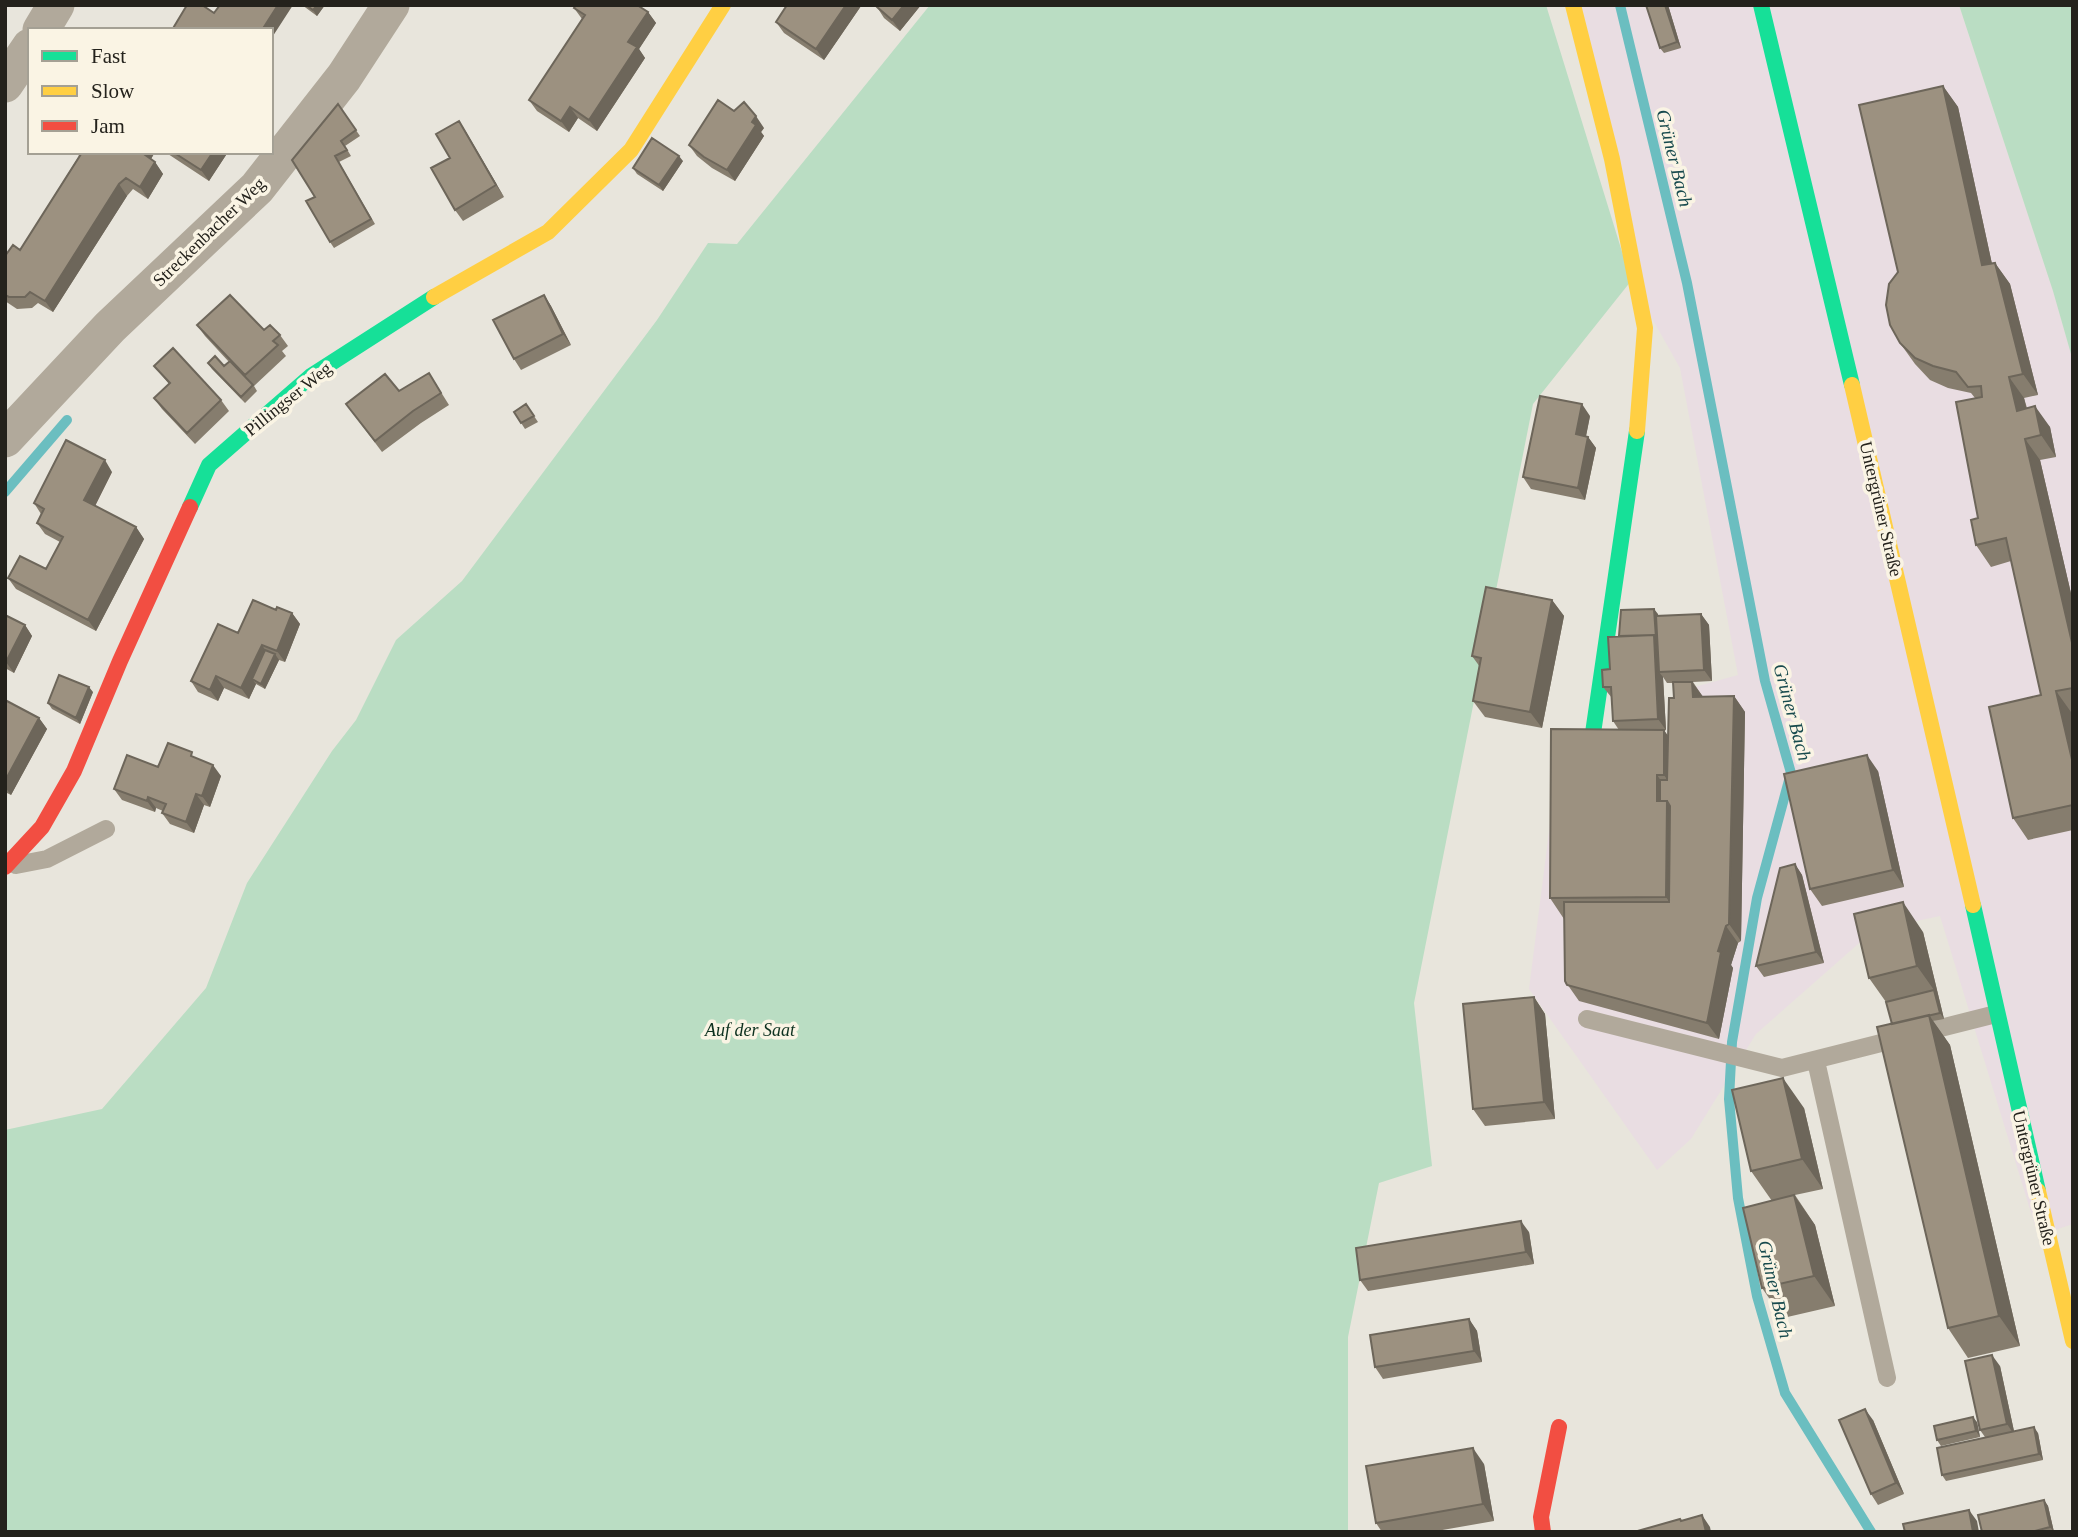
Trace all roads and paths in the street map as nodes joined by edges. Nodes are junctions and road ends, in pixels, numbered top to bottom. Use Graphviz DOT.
graph roads {
  1 [pos="56,5"];
  2 [pos="391,5"];
  3 [pos="723,5"];
  4 [pos="1573,5"];
  5 [pos="1761,5"];
  6 [pos="42,28"];
  7 [pos="28,50"];
  8 [pos="5,84"];
  9 [pos="5,439"];
  10 [pos="1592,740"];
  11 [pos="106,829"];
  12 [pos="5,869"];
  13 [pos="1996,1014"];
  14 [pos="1587,1019"];
  15 [pos="1816,1061"];
  16 [pos="2073,1341"];
  17 [pos="1887,1378"];
  18 [pos="1559,1427"];
  19 [pos="1543,1532"];
  1 -- 6 [label="street"];
  2 -- 9 [label="street, Streckenbacher Weg"];
  3 -- 12 [label="street, Pillingser Weg"];
  4 -- 10 [label="street"];
  5 -- 13 [label="street, Untergrüner Straße"];
  7 -- 8 [label="street"];
  11 -- 12 [label="lane"];
  13 -- 15 [label="lane"];
  13 -- 16 [label="street, Untergrüner Straße"];
  14 -- 15 [label="lane"];
  15 -- 17 [label="lane"];
  18 -- 19 [label="street"];
}
